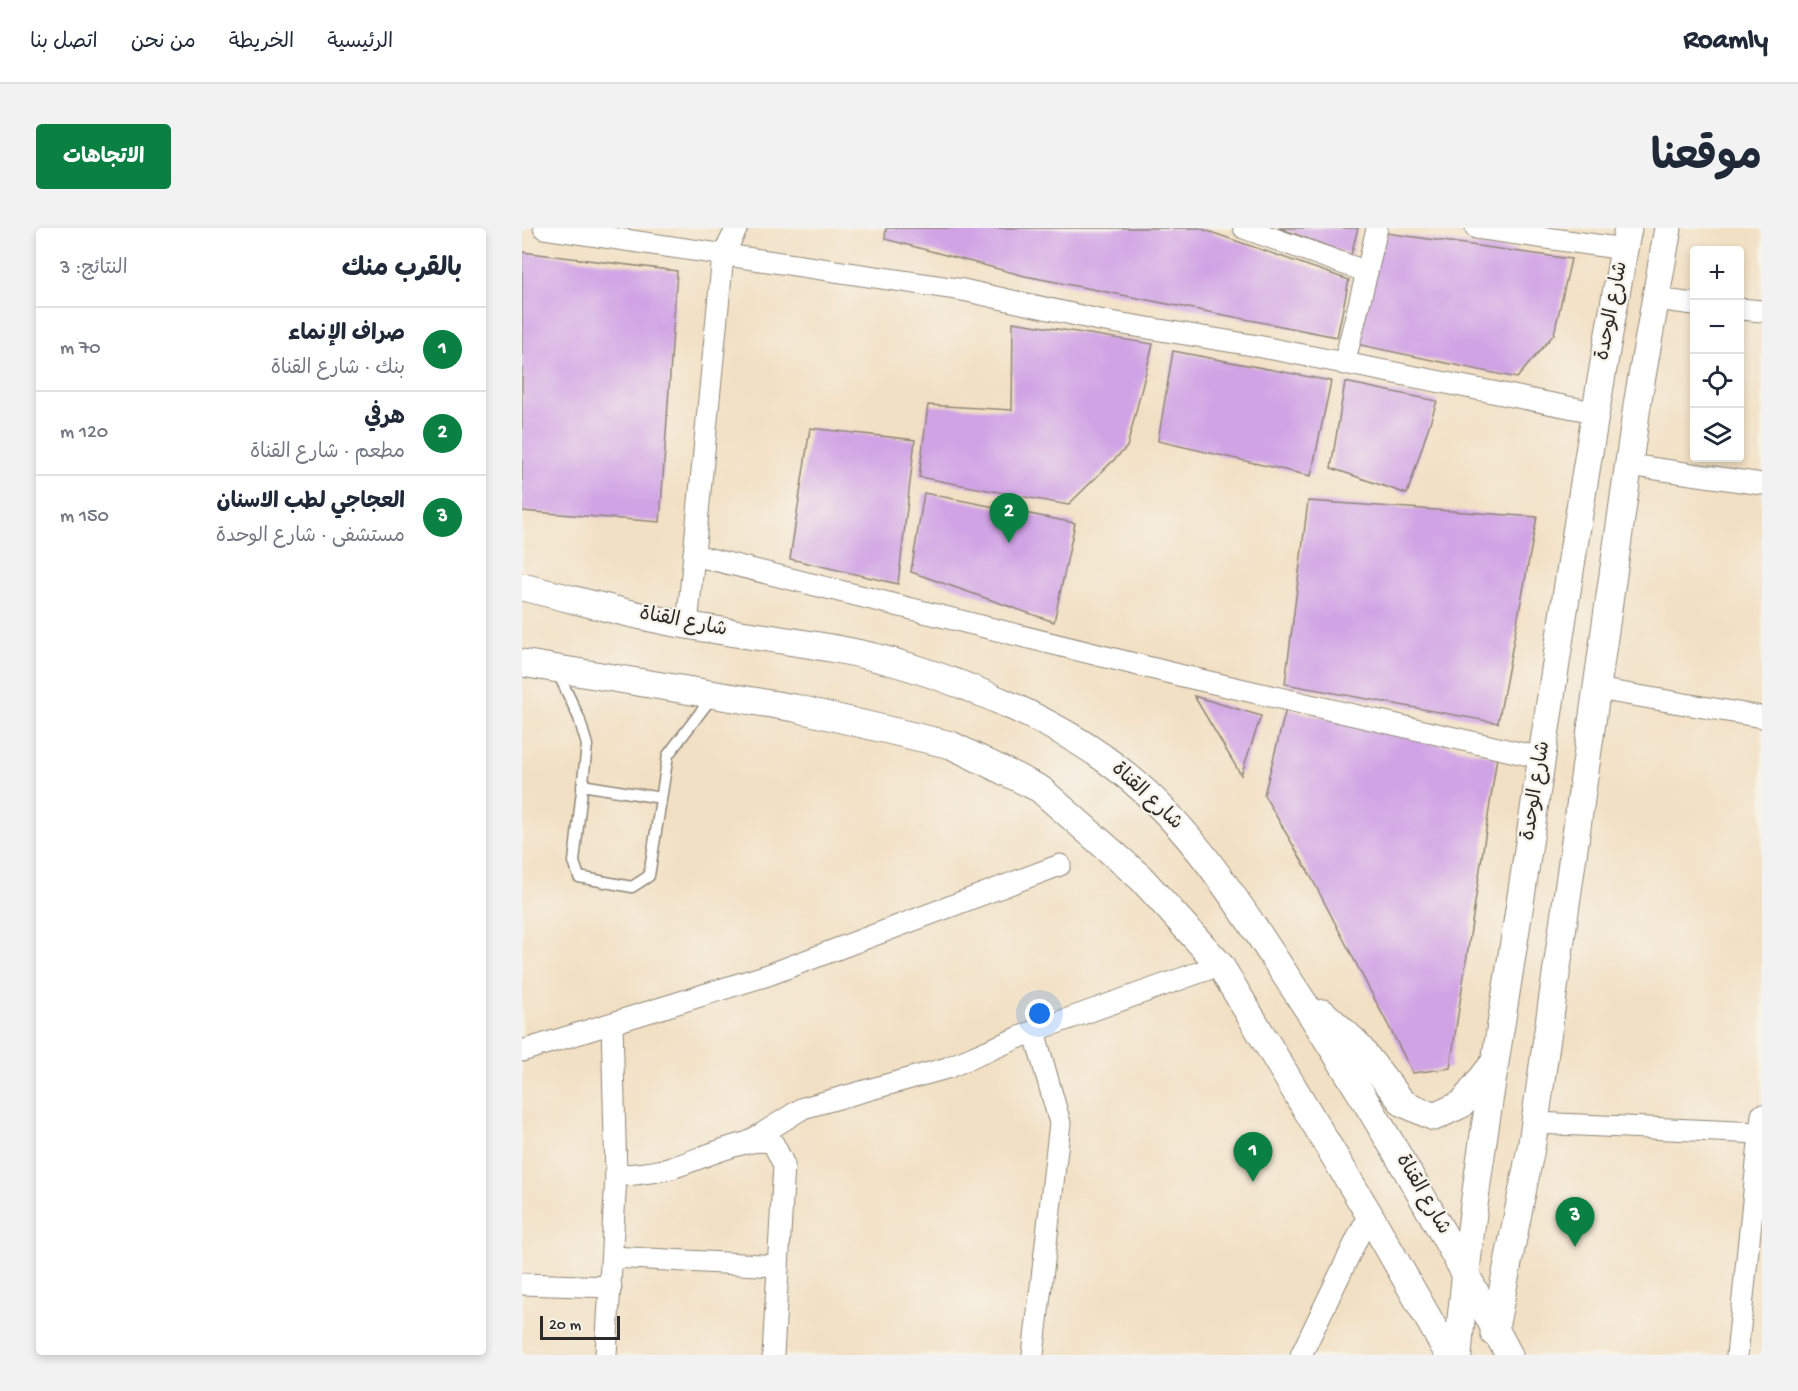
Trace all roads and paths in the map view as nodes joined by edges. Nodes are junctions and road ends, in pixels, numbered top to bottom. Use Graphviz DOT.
graph roads {
  1 [pos="544,228"];
  2 [pos="736,228"];
  3 [pos="1244,228"];
  4 [pos="1377,228"];
  5 [pos="1476,228"];
  6 [pos="1668,228"];
  7 [pos="1626,238"];
  8 [pos="723,255"];
  9 [pos="1367,272"];
  10 [pos="1656,299"];
  11 [pos="1690,303"];
  12 [pos="1744,309"];
  13 [pos="1762,311"];
  14 [pos="1344,364"];
  15 [pos="1594,412"];
  16 [pos="1629,465"];
  17 [pos="1762,484"];
  18 [pos="694,555"];
  19 [pos="522,587"];
  20 [pos="687,626"];
  21 [pos="522,663"];
  22 [pos="556,669"];
  23 [pos="1597,689"];
  24 [pos="714,695"];
  25 [pos="1762,717"];
  26 [pos="1542,758"];
  27 [pos="582,785"];
  28 [pos="661,798"];
  29 [pos="1060,865"];
  30 [pos="1221,965"];
  31 [pos="1293,986"];
  32 [pos="612,1024"];
  33 [pos="1034,1031"];
  34 [pos="522,1051"];
  35 [pos="1496,1060"];
  36 [pos="1535,1123"];
  37 [pos="1761,1124"];
  38 [pos="747,1143"];
  39 [pos="616,1176"];
  40 [pos="1369,1214"];
  41 [pos="1757,1219"];
  42 [pos="612,1257"];
  43 [pos="778,1266"];
  44 [pos="1465,1269"];
  45 [pos="522,1284"];
  46 [pos="611,1287"];
  47 [pos="1495,1328"];
  48 [pos="606,1355"];
  49 [pos="773,1355"];
  50 [pos="1033,1355"];
  51 [pos="1301,1355"];
  52 [pos="1449,1355"];
  53 [pos="1458,1355"];
  54 [pos="1491,1355"];
  55 [pos="1509,1355"];
  56 [pos="1737,1355"];
  1 -- 8 [label="street"];
  2 -- 8 [label="street"];
  3 -- 9 [label="street"];
  4 -- 9 [label="street"];
  5 -- 7 [label="street"];
  6 -- 10 [label="street"];
  7 -- 15 [label="street, شارع الوحدة"];
  8 -- 14 [label="street"];
  8 -- 18 [label="street"];
  9 -- 14 [label="street"];
  10 -- 11 [label="street"];
  10 -- 16 [label="street"];
  12 -- 13 [label="street"];
  14 -- 15 [label="street"];
  15 -- 26 [label="street, شارع الوحدة"];
  16 -- 17 [label="street"];
  16 -- 23 [label="street"];
  18 -- 20 [label="street"];
  18 -- 26 [label="street"];
  19 -- 20 [label="street, شارع القناة"];
  20 -- 31 [label="street, شارع القناة"];
  21 -- 22 [label="street"];
  22 -- 24 [label="street"];
  22 -- 27 [label="lane"];
  23 -- 25 [label="street"];
  23 -- 36 [label="street"];
  24 -- 28 [label="lane"];
  24 -- 30 [label="street"];
  26 -- 35 [label="street, شارع الوحدة"];
  27 -- 28 [label="lane"];
  27 -- 28 [label="lane"];
  29 -- 32 [label="street"];
  30 -- 33 [label="street"];
  30 -- 40 [label="street"];
  31 -- 35 [label="street"];
  31 -- 44 [label="street, شارع القناة"];
  32 -- 34 [label="street"];
  32 -- 39 [label="street"];
  33 -- 38 [label="street"];
  33 -- 50 [label="street"];
  35 -- 44 [label="street, شارع الوحدة"];
  36 -- 37 [label="street"];
  36 -- 47 [label="street"];
  37 -- 41 [label="street"];
  38 -- 39 [label="street"];
  38 -- 43 [label="street"];
  39 -- 42 [label="street"];
  40 -- 51 [label="street"];
  40 -- 52 [label="street"];
  41 -- 56 [label="street"];
  42 -- 43 [label="street"];
  42 -- 46 [label="street"];
  43 -- 49 [label="street"];
  44 -- 47 [label="street, شارع القناة"];
  44 -- 53 [label="street, شارع الوحدة"];
  45 -- 46 [label="street"];
  46 -- 48 [label="street"];
  47 -- 54 [label="street"];
  47 -- 55 [label="street, شارع القناة"];
}
